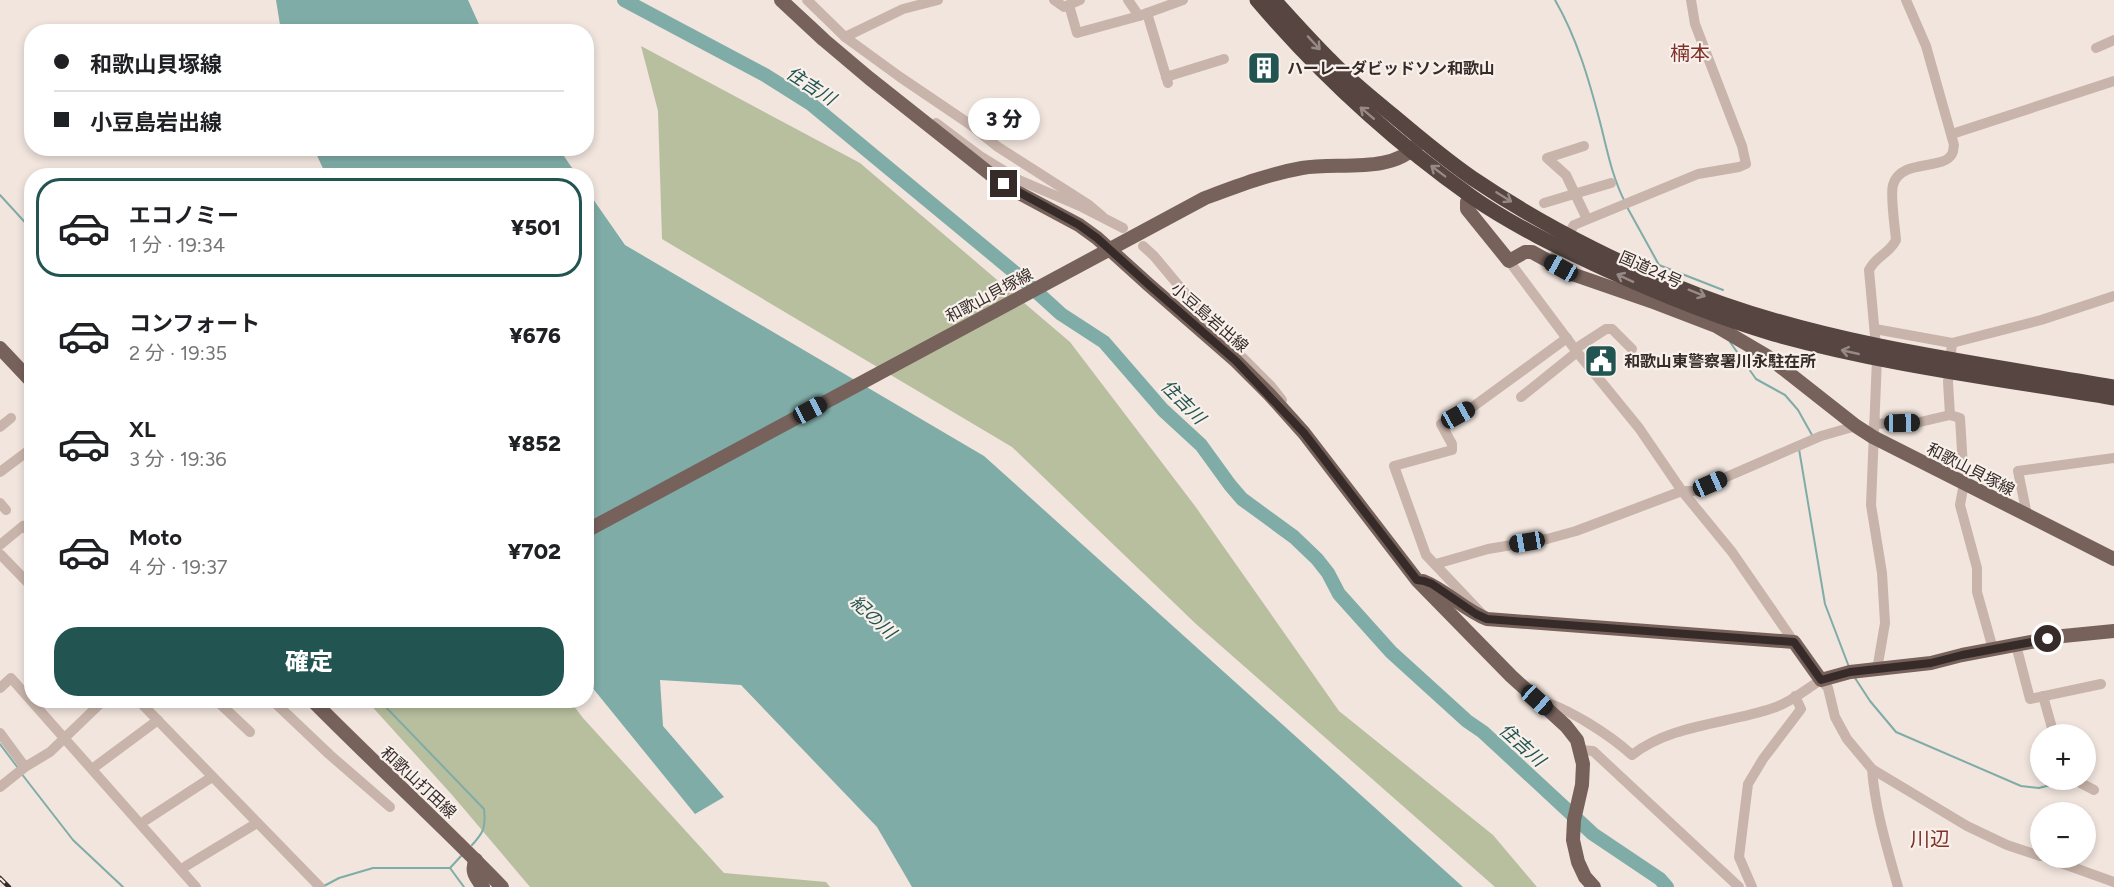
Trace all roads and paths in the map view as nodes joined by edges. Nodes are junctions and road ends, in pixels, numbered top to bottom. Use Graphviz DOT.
graph roads {
  1 [pos="781,0"];
  2 [pos="807,0"];
  3 [pos="938,0"];
  4 [pos="1054,0"];
  5 [pos="1080,0"];
  6 [pos="1128,0"];
  7 [pos="1182,0"];
  8 [pos="1257,0"];
  9 [pos="1274,0"];
  10 [pos="1691,0"];
  11 [pos="1906,0"];
  12 [pos="1069,5"];
  13 [pos="1143,15"];
  14 [pos="845,37"];
  15 [pos="2114,40"];
  16 [pos="2096,48"];
  17 [pos="1224,59"];
  18 [pos="2114,81"];
  19 [pos="904,106"];
  20 [pos="1952,134"];
  21 [pos="1417,145"];
  22 [pos="1584,146"];
  23 [pos="1611,183"];
  24 [pos="1576,193"];
  25 [pos="1472,196"];
  26 [pos="1544,203"];
  27 [pos="1102,216"];
  28 [pos="1587,219"];
  29 [pos="1123,228"];
  30 [pos="1568,234"];
  31 [pos="1140,240"];
  32 [pos="1559,248"];
  33 [pos="1110,249"];
  34 [pos="1509,261"];
  35 [pos="1551,262"];
  36 [pos="2114,296"];
  37 [pos="1774,326"];
  38 [pos="1568,338"];
  39 [pos="1952,343"];
  40 [pos="1876,344"];
  41 [pos="0,348"];
  42 [pos="1632,350"];
  43 [pos="1576,351"];
  44 [pos="1767,356"];
  45 [pos="1949,365"];
  46 [pos="24,374"];
  47 [pos="2114,387"];
  48 [pos="1521,397"];
  49 [pos="2114,399"];
  50 [pos="1950,415"];
  51 [pos="11,418"];
  52 [pos="1856,426"];
  53 [pos="0,427"];
  54 [pos="1873,430"];
  55 [pos="1304,433"];
  56 [pos="24,454"];
  57 [pos="2114,458"];
  58 [pos="0,471"];
  59 [pos="1964,483"];
  60 [pos="1682,491"];
  61 [pos="2026,515"];
  62 [pos="24,527"];
  63 [pos="594,527"];
  64 [pos="0,545"];
  65 [pos="0,554"];
  66 [pos="2114,559"];
  67 [pos="1436,564"];
  68 [pos="24,579"];
  69 [pos="1417,580"];
  70 [pos="1487,619"];
  71 [pos="2114,631"];
  72 [pos="1794,642"];
  73 [pos="2016,645"];
  74 [pos="1993,649"];
  75 [pos="1879,670"];
  76 [pos="1821,680"];
  77 [pos="2102,684"];
  78 [pos="0,687"];
  79 [pos="24,693"];
  80 [pos="1795,696"];
  81 [pos="2043,696"];
  82 [pos="1537,700"];
  83 [pos="37,708"];
  84 [pos="96,708"];
  85 [pos="146,708"];
  86 [pos="224,708"];
  87 [pos="280,708"];
  88 [pos="320,708"];
  89 [pos="158,720"];
  90 [pos="2051,724"];
  91 [pos="250,732"];
  92 [pos="0,733"];
  93 [pos="64,740"];
  94 [pos="1582,757"];
  95 [pos="96,766"];
  96 [pos="25,767"];
  97 [pos="1872,769"];
  98 [pos="212,777"];
  99 [pos="0,787"];
  100 [pos="390,807"];
  101 [pos="146,820"];
  102 [pos="257,823"];
  103 [pos="2030,853"];
  104 [pos="476,860"];
  105 [pos="186,866"];
  106 [pos="2075,868"];
  107 [pos="2114,882"];
  108 [pos="196,887"];
  109 [pos="320,887"];
  110 [pos="483,887"];
  111 [pos="502,887"];
  112 [pos="1594,887"];
  113 [pos="1739,887"];
  114 [pos="1752,887"];
  115 [pos="1898,887"];
  1 -- 19 [label="main road, 小豆島岩出線"];
  2 -- 14 [label="street"];
  3 -- 14 [label="street"];
  4 -- 12 [label="street"];
  5 -- 12 [label="street"];
  6 -- 13 [label="street"];
  7 -- 13 [label="street"];
  21 -- 8 [label="highway, 国道24号, one-way"];
  9 -- 21 [label="highway, 国道24号, one-way"];
  10 -- 28 [label="street"];
  11 -- 20 [label="street"];
  12 -- 13 [label="street"];
  13 -- 17 [label="street"];
  14 -- 27 [label="street"];
  15 -- 16 [label="street"];
  18 -- 20 [label="street"];
  19 -- 27 [label="street"];
  19 -- 33 [label="main road, 小豆島岩出線"];
  20 -- 40 [label="street"];
  25 -- 21 [label="highway, 国道24号, one-way"];
  21 -- 30 [label="highway, 国道24号, one-way"];
  21 -- 31 [label="main road, 和歌山貝塚線"];
  22 -- 24 [label="street"];
  23 -- 24 [label="street"];
  24 -- 26 [label="street"];
  24 -- 28 [label="street"];
  25 -- 32 [label="highway, 国道24号"];
  25 -- 34 [label="main road"];
  27 -- 29 [label="street"];
  28 -- 30 [label="street"];
  30 -- 32 [label="street"];
  30 -- 37 [label="highway, 国道24号, one-way"];
  31 -- 33 [label="main road, 和歌山貝塚線"];
  31 -- 55 [label="street"];
  32 -- 35 [label="street"];
  37 -- 32 [label="highway, 国道24号, one-way"];
  33 -- 55 [label="main road, 小豆島岩出線"];
  33 -- 63 [label="main road, 和歌山貝塚線"];
  34 -- 35 [label="main road, 和歌山貝塚線"];
  34 -- 38 [label="street"];
  35 -- 44 [label="main road, 和歌山貝塚線"];
  36 -- 39 [label="street"];
  37 -- 40 [label="highway, 国道24号"];
  37 -- 44 [label="main road"];
  38 -- 43 [label="street"];
  38 -- 67 [label="street"];
  39 -- 40 [label="street"];
  39 -- 45 [label="street"];
  40 -- 45 [label="highway, 国道24号"];
  40 -- 54 [label="street"];
  41 -- 46 [label="main road"];
  42 -- 43 [label="street"];
  43 -- 48 [label="street"];
  43 -- 60 [label="street"];
  44 -- 52 [label="main road, 和歌山貝塚線"];
  45 -- 47 [label="highway, 国道24号"];
  45 -- 49 [label="highway, 国道24号"];
  45 -- 50 [label="street"];
  50 -- 54 [label="street"];
  50 -- 59 [label="street"];
  51 -- 53 [label="street"];
  52 -- 54 [label="main road, 和歌山貝塚線"];
  52 -- 60 [label="street"];
  54 -- 59 [label="main road, 和歌山貝塚線"];
  54 -- 75 [label="street"];
  55 -- 69 [label="main road, 小豆島岩出線"];
  56 -- 58 [label="street"];
  57 -- 61 [label="street"];
  59 -- 61 [label="main road, 和歌山貝塚線"];
  59 -- 74 [label="street"];
  60 -- 67 [label="street"];
  60 -- 72 [label="street"];
  61 -- 66 [label="main road, 和歌山貝塚線"];
  62 -- 64 [label="street"];
  65 -- 68 [label="street"];
  67 -- 70 [label="street"];
  69 -- 70 [label="main road"];
  69 -- 82 [label="main road, 小豆島岩出線"];
  70 -- 72 [label="main road"];
  71 -- 73 [label="main road"];
  72 -- 76 [label="main road"];
  73 -- 74 [label="main road"];
  73 -- 81 [label="street"];
  74 -- 75 [label="main road"];
  75 -- 76 [label="main road"];
  76 -- 80 [label="street"];
  76 -- 97 [label="street"];
  77 -- 81 [label="street"];
  78 -- 79 [label="street"];
  80 -- 82 [label="street"];
  80 -- 114 [label="street"];
  81 -- 90 [label="street"];
  82 -- 94 [label="main road, 小豆島岩出線"];
  83 -- 93 [label="street"];
  84 -- 93 [label="street"];
  85 -- 89 [label="street"];
  86 -- 91 [label="street"];
  87 -- 100 [label="street"];
  88 -- 104 [label="main road, 和歌山打田線"];
  89 -- 95 [label="street"];
  89 -- 98 [label="street"];
  92 -- 96 [label="street"];
  93 -- 96 [label="street"];
  93 -- 108 [label="street"];
  94 -- 112 [label="main road"];
  94 -- 113 [label="street"];
  96 -- 99 [label="street"];
  97 -- 103 [label="street"];
  97 -- 115 [label="street"];
  98 -- 101 [label="street"];
  98 -- 102 [label="street"];
  102 -- 105 [label="street"];
  102 -- 109 [label="street"];
  104 -- 110 [label="main road"];
  104 -- 111 [label="main road, 和歌山打田線"];
  106 -- 107 [label="street"];
}
